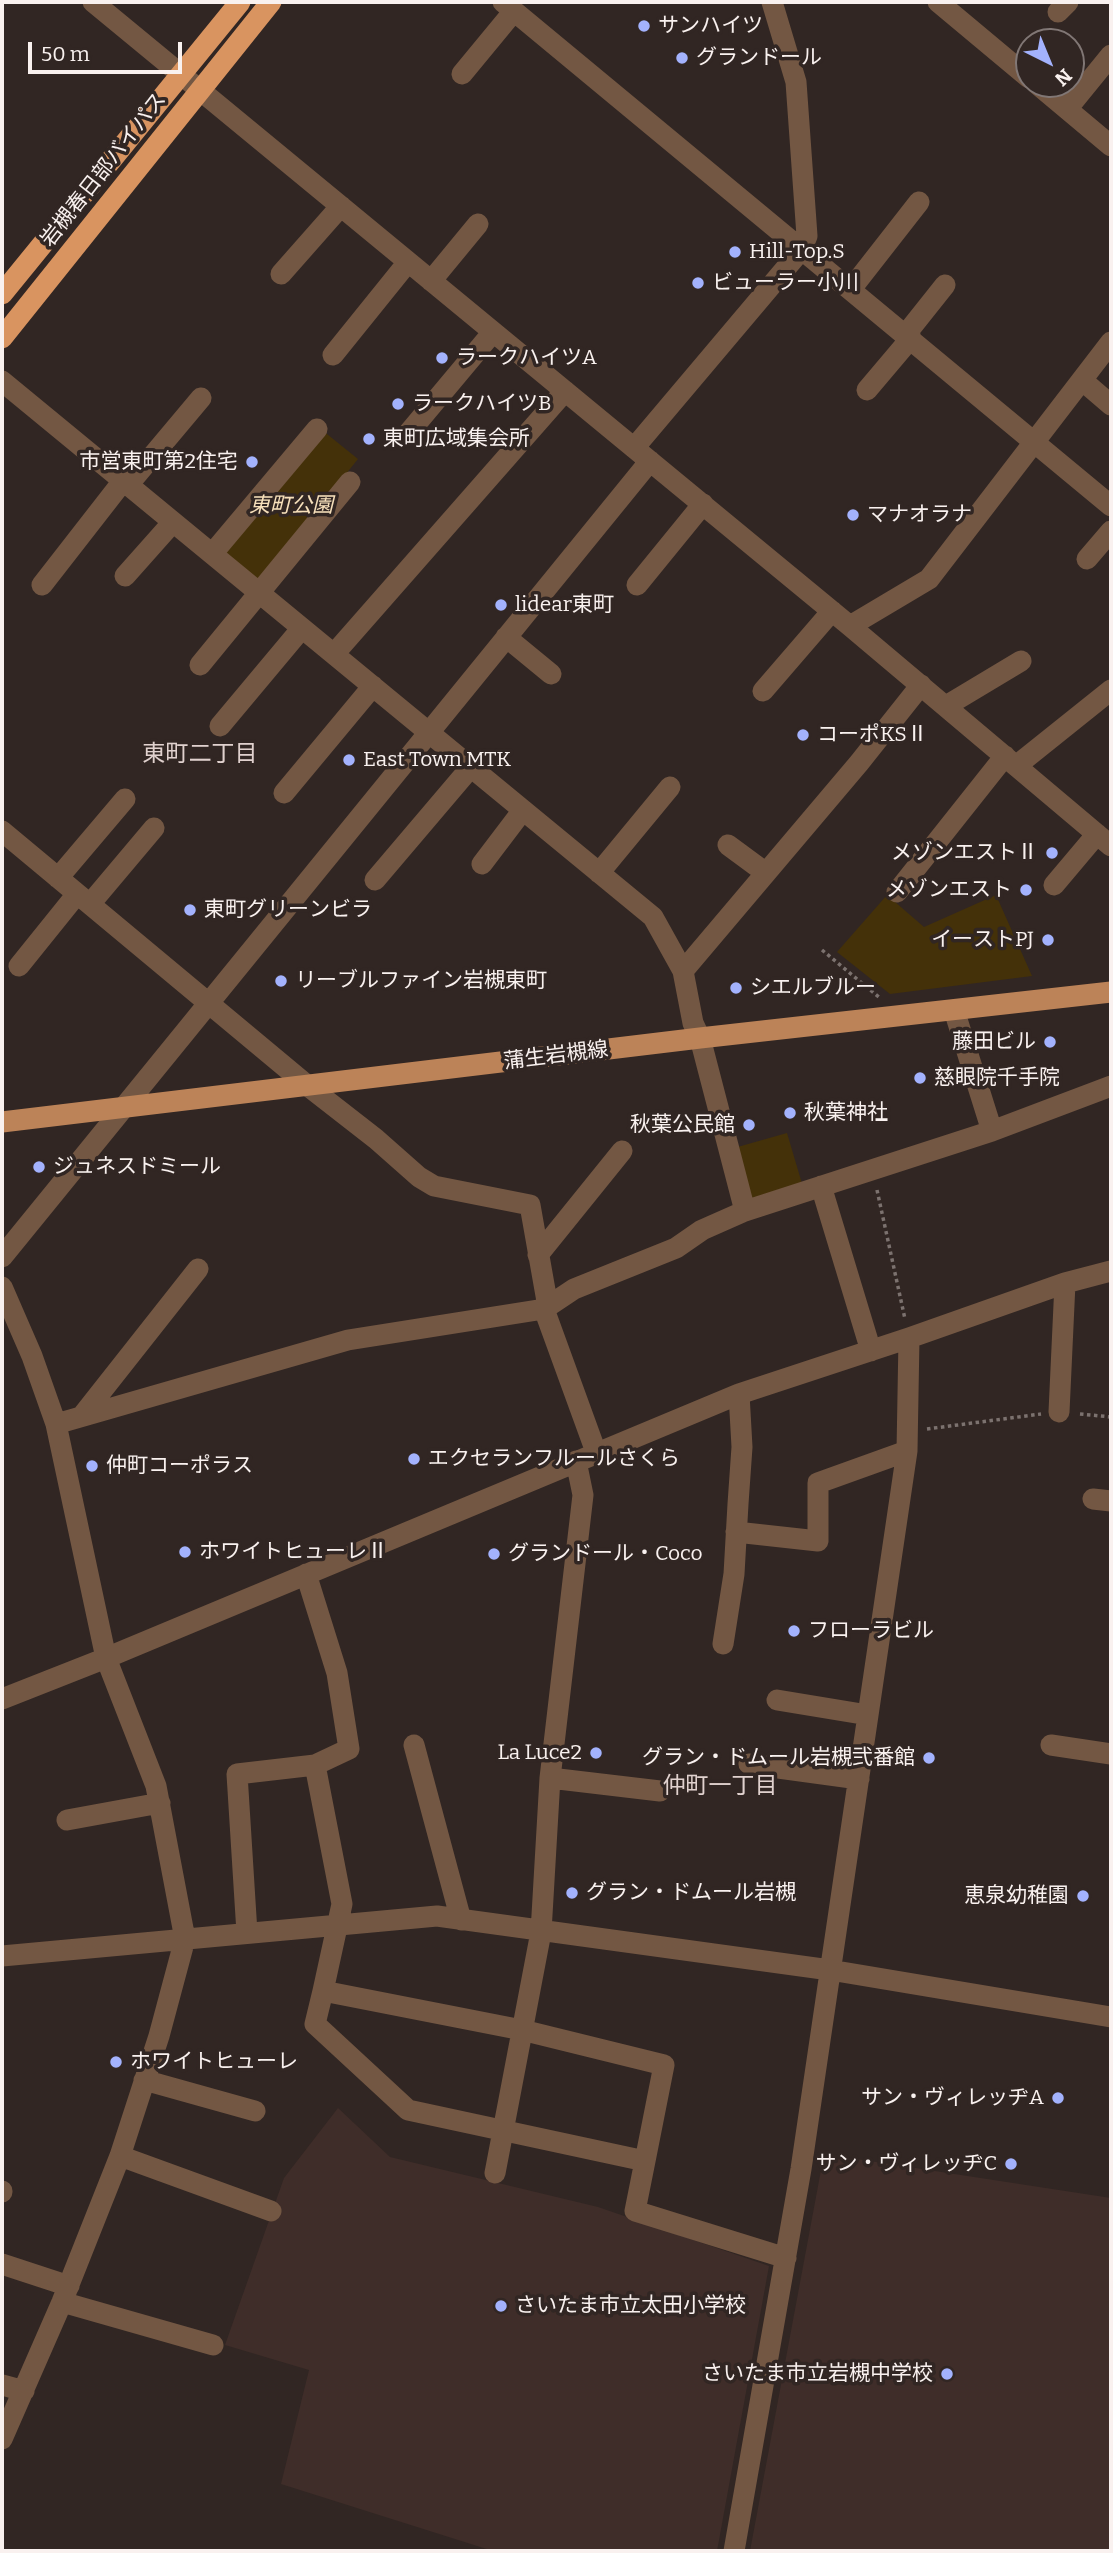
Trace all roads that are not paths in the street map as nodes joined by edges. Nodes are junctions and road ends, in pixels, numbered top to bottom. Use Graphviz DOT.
graph roads {
  1 [pos="93,2"];
  2 [pos="240,2"];
  3 [pos="271,2"];
  4 [pos="772,2"];
  5 [pos="938,2"];
  6 [pos="508,7"];
  7 [pos="1111,55"];
  8 [pos="1015,66"];
  9 [pos="462,74"];
  10 [pos="181,75"];
  11 [pos="199,89"];
  12 [pos="1054,98"];
  13 [pos="1067,109"];
  14 [pos="1111,146"];
  15 [pos="919,202"];
  16 [pos="341,206"];
  17 [pos="478,224"];
  18 [pos="802,249"];
  19 [pos="408,262"];
  20 [pos="281,274"];
  21 [pos="431,281"];
  22 [pos="945,285"];
  23 [pos="851,289"];
  24 [pos="2,294"];
  25 [pos="493,332"];
  26 [pos="908,336"];
  27 [pos="2,338"];
  28 [pos="1111,342"];
  29 [pos="333,355"];
  30 [pos="2,381"];
  31 [pos="1083,381"];
  32 [pos="565,390"];
  33 [pos="867,390"];
  34 [pos="201,398"];
  35 [pos="1111,405"];
  36 [pos="317,429"];
  37 [pos="406,436"];
  38 [pos="1034,440"];
  39 [pos="642,455"];
  40 [pos="350,482"];
  41 [pos="125,483"];
  42 [pos="703,504"];
  43 [pos="1111,506"];
  44 [pos="173,522"];
  45 [pos="1111,530"];
  46 [pos="212,554"];
  47 [pos="1087,559"];
  48 [pos="125,576"];
  49 [pos="42,585"];
  50 [pos="637,585"];
  51 [pos="259,593"];
  52 [pos="832,611"];
  53 [pos="850,626"];
  54 [pos="302,628"];
  55 [pos="506,638"];
  56 [pos="334,654"];
  57 [pos="1021,662"];
  58 [pos="200,665"];
  59 [pos="551,674"];
  60 [pos="921,685"];
  61 [pos="373,686"];
  62 [pos="1111,690"];
  63 [pos="763,691"];
  64 [pos="946,706"];
  65 [pos="220,726"];
  66 [pos="429,732"];
  67 [pos="1011,761"];
  68 [pos="471,767"];
  69 [pos="670,787"];
  70 [pos="284,793"];
  71 [pos="125,799"];
  72 [pos="523,810"];
  73 [pos="154,828"];
  74 [pos="2,831"];
  75 [pos="1104,840"];
  76 [pos="729,845"];
  77 [pos="482,864"];
  78 [pos="599,873"];
  79 [pos="766,873"];
  80 [pos="58,878"];
  81 [pos="375,880"];
  82 [pos="1054,885"];
  83 [pos="897,892"];
  84 [pos="84,899"];
  85 [pos="19,966"];
  86 [pos="682,971"];
  87 [pos="1111,992"];
  88 [pos="208,1002"];
  89 [pos="954,1010"];
  90 [pos="700,1038"];
  91 [pos="308,1086"];
  92 [pos="1111,1086"];
  93 [pos="124,1107"];
  94 [pos="2,1122"];
  95 [pos="992,1131"];
  96 [pos="622,1151"];
  97 [pos="821,1186"];
  98 [pos="745,1211"];
  99 [pos="538,1255"];
  100 [pos="2,1257"];
  101 [pos="198,1269"];
  102 [pos="1111,1270"];
  103 [pos="1065,1283"];
  104 [pos="2,1287"];
  105 [pos="546,1308"];
  106 [pos="909,1338"];
  107 [pos="871,1351"];
  108 [pos="739,1394"];
  109 [pos="1059,1412"];
  110 [pos="82,1416"];
  111 [pos="56,1424"];
  112 [pos="907,1441"];
  113 [pos="596,1452"];
  114 [pos="576,1461"];
  115 [pos="736,1532"];
  116 [pos="306,1574"];
  117 [pos="723,1644"];
  118 [pos="106,1658"];
  119 [pos="2,1699"];
  120 [pos="777,1700"];
  121 [pos="868,1715"];
  122 [pos="414,1745"];
  123 [pos="1051,1745"];
  124 [pos="1111,1754"];
  125 [pos="749,1764"];
  126 [pos="316,1765"];
  127 [pos="550,1778"];
  128 [pos="859,1779"];
  129 [pos="660,1791"];
  130 [pos="160,1803"];
  131 [pos="67,1820"];
  132 [pos="461,1920"];
  133 [pos="337,1925"];
  134 [pos="541,1932"];
  135 [pos="247,1933"];
  136 [pos="185,1939"];
  137 [pos="2,1956"];
  138 [pos="830,1970"];
  139 [pos="323,1990"];
  140 [pos="1111,2017"];
  141 [pos="522,2030"];
  142 [pos="144,2080"];
  143 [pos="254,2111"];
  144 [pos="503,2130"];
  145 [pos="120,2156"];
  146 [pos="645,2161"];
  147 [pos="495,2173"];
  148 [pos="271,2211"];
  149 [pos="786,2258"];
  150 [pos="2,2264"];
  151 [pos="66,2294"];
  152 [pos="213,2345"];
  153 [pos="2,2385"];
  154 [pos="24,2391"];
  155 [pos="2,2439"];
  156 [pos="734,2551"];
  1 -- 10 [label="street"];
  2 -- 10 [label="highway, 岩槻春日部バイパス"];
  3 -- 11 [label="highway, 岩槻春日部バイパス"];
  4 -- 18 [label="street"];
  5 -- 8 [label="street"];
  6 -- 9 [label="street"];
  6 -- 18 [label="street"];
  7 -- 13 [label="street"];
  10 -- 11 [label="street"];
  10 -- 24 [label="highway, 岩槻春日部バイパス"];
  11 -- 16 [label="street"];
  11 -- 27 [label="highway, 岩槻春日部バイパス"];
  12 -- 13 [label="street"];
  13 -- 14 [label="street"];
  15 -- 23 [label="street"];
  16 -- 19 [label="street"];
  16 -- 20 [label="street"];
  17 -- 21 [label="street"];
  18 -- 23 [label="street"];
  18 -- 39 [label="street"];
  19 -- 21 [label="street"];
  19 -- 29 [label="street"];
  21 -- 25 [label="street"];
  22 -- 26 [label="street"];
  23 -- 26 [label="street"];
  25 -- 32 [label="street"];
  25 -- 37 [label="street"];
  26 -- 33 [label="street"];
  26 -- 38 [label="street"];
  28 -- 31 [label="street"];
  30 -- 41 [label="street"];
  31 -- 35 [label="street"];
  31 -- 38 [label="street"];
  32 -- 39 [label="street"];
  32 -- 56 [label="street"];
  34 -- 41 [label="street"];
  36 -- 46 [label="street"];
  38 -- 43 [label="street"];
  38 -- 53 [label="street"];
  39 -- 42 [label="street"];
  39 -- 55 [label="street"];
  40 -- 51 [label="street"];
  41 -- 44 [label="street"];
  41 -- 49 [label="street"];
  42 -- 50 [label="street"];
  42 -- 52 [label="street"];
  44 -- 46 [label="street"];
  44 -- 48 [label="street"];
  45 -- 47 [label="street"];
  46 -- 51 [label="street"];
  51 -- 54 [label="street"];
  51 -- 58 [label="street"];
  52 -- 53 [label="street"];
  52 -- 63 [label="street"];
  53 -- 60 [label="street"];
  54 -- 56 [label="street"];
  54 -- 65 [label="street"];
  55 -- 59 [label="street"];
  55 -- 66 [label="street"];
  56 -- 61 [label="street"];
  57 -- 64 [label="street"];
  60 -- 64 [label="street"];
  60 -- 79 [label="street"];
  61 -- 66 [label="street"];
  61 -- 70 [label="street"];
  62 -- 67 [label="street"];
  64 -- 67 [label="street"];
  66 -- 68 [label="street"];
  66 -- 88 [label="street"];
  67 -- 75 [label="street"];
  67 -- 83 [label="street"];
  68 -- 72 [label="street"];
  68 -- 81 [label="street"];
  69 -- 78 [label="street"];
  71 -- 80 [label="street"];
  72 -- 77 [label="street"];
  72 -- 78 [label="street"];
  73 -- 84 [label="street"];
  74 -- 80 [label="street"];
  75 -- 82 [label="street"];
  76 -- 79 [label="street"];
  78 -- 86 [label="street"];
  79 -- 86 [label="street"];
  80 -- 84 [label="street"];
  84 -- 85 [label="street"];
  84 -- 88 [label="street"];
  86 -- 90 [label="street"];
  87 -- 89 [label="main road, 蒲生岩槻線"];
  88 -- 91 [label="street"];
  88 -- 93 [label="street"];
  89 -- 90 [label="main road, 蒲生岩槻線"];
  89 -- 95 [label="street"];
  90 -- 91 [label="main road, 蒲生岩槻線"];
  90 -- 98 [label="street"];
  91 -- 93 [label="main road, 蒲生岩槻線"];
  91 -- 99 [label="street"];
  92 -- 95 [label="street"];
  93 -- 94 [label="main road, 蒲生岩槻線"];
  93 -- 100 [label="street"];
  95 -- 97 [label="street"];
  96 -- 99 [label="street"];
  97 -- 98 [label="street"];
  97 -- 107 [label="street"];
  98 -- 105 [label="street"];
  99 -- 105 [label="street"];
  101 -- 110 [label="street"];
  102 -- 103 [label="street"];
  103 -- 106 [label="street"];
  103 -- 109 [label="street"];
  104 -- 111 [label="street"];
  105 -- 110 [label="street"];
  105 -- 113 [label="street"];
  106 -- 107 [label="street"];
  106 -- 112 [label="street"];
  107 -- 108 [label="street"];
  108 -- 113 [label="street"];
  108 -- 115 [label="street"];
  110 -- 111 [label="street"];
  111 -- 118 [label="street"];
  112 -- 115 [label="street"];
  112 -- 121 [label="street"];
  113 -- 114 [label="street"];
  114 -- 116 [label="street"];
  114 -- 127 [label="street"];
  115 -- 117 [label="street"];
  116 -- 118 [label="street"];
  116 -- 126 [label="street"];
  118 -- 119 [label="street"];
  118 -- 130 [label="street"];
  120 -- 121 [label="street"];
  121 -- 128 [label="street"];
  122 -- 132 [label="street"];
  123 -- 124 [label="street"];
  125 -- 128 [label="street"];
  126 -- 133 [label="street"];
  126 -- 135 [label="street"];
  127 -- 129 [label="street"];
  127 -- 134 [label="street"];
  128 -- 138 [label="street"];
  130 -- 131 [label="street"];
  130 -- 136 [label="street"];
  132 -- 133 [label="street"];
  132 -- 134 [label="street"];
  133 -- 135 [label="street"];
  133 -- 139 [label="street"];
  134 -- 138 [label="street"];
  134 -- 141 [label="street"];
  135 -- 136 [label="street"];
  136 -- 137 [label="street"];
  136 -- 142 [label="street"];
  138 -- 140 [label="street"];
  138 -- 149 [label="street"];
  139 -- 141 [label="street"];
  139 -- 144 [label="street"];
  141 -- 144 [label="street"];
  141 -- 146 [label="street"];
  142 -- 143 [label="street"];
  142 -- 145 [label="street"];
  144 -- 146 [label="street"];
  144 -- 147 [label="street"];
  145 -- 148 [label="street"];
  145 -- 151 [label="street"];
  146 -- 149 [label="street"];
  149 -- 156 [label="street"];
  150 -- 151 [label="street"];
  151 -- 152 [label="street"];
  151 -- 154 [label="street"];
  153 -- 154 [label="street"];
  154 -- 155 [label="street"];
}
